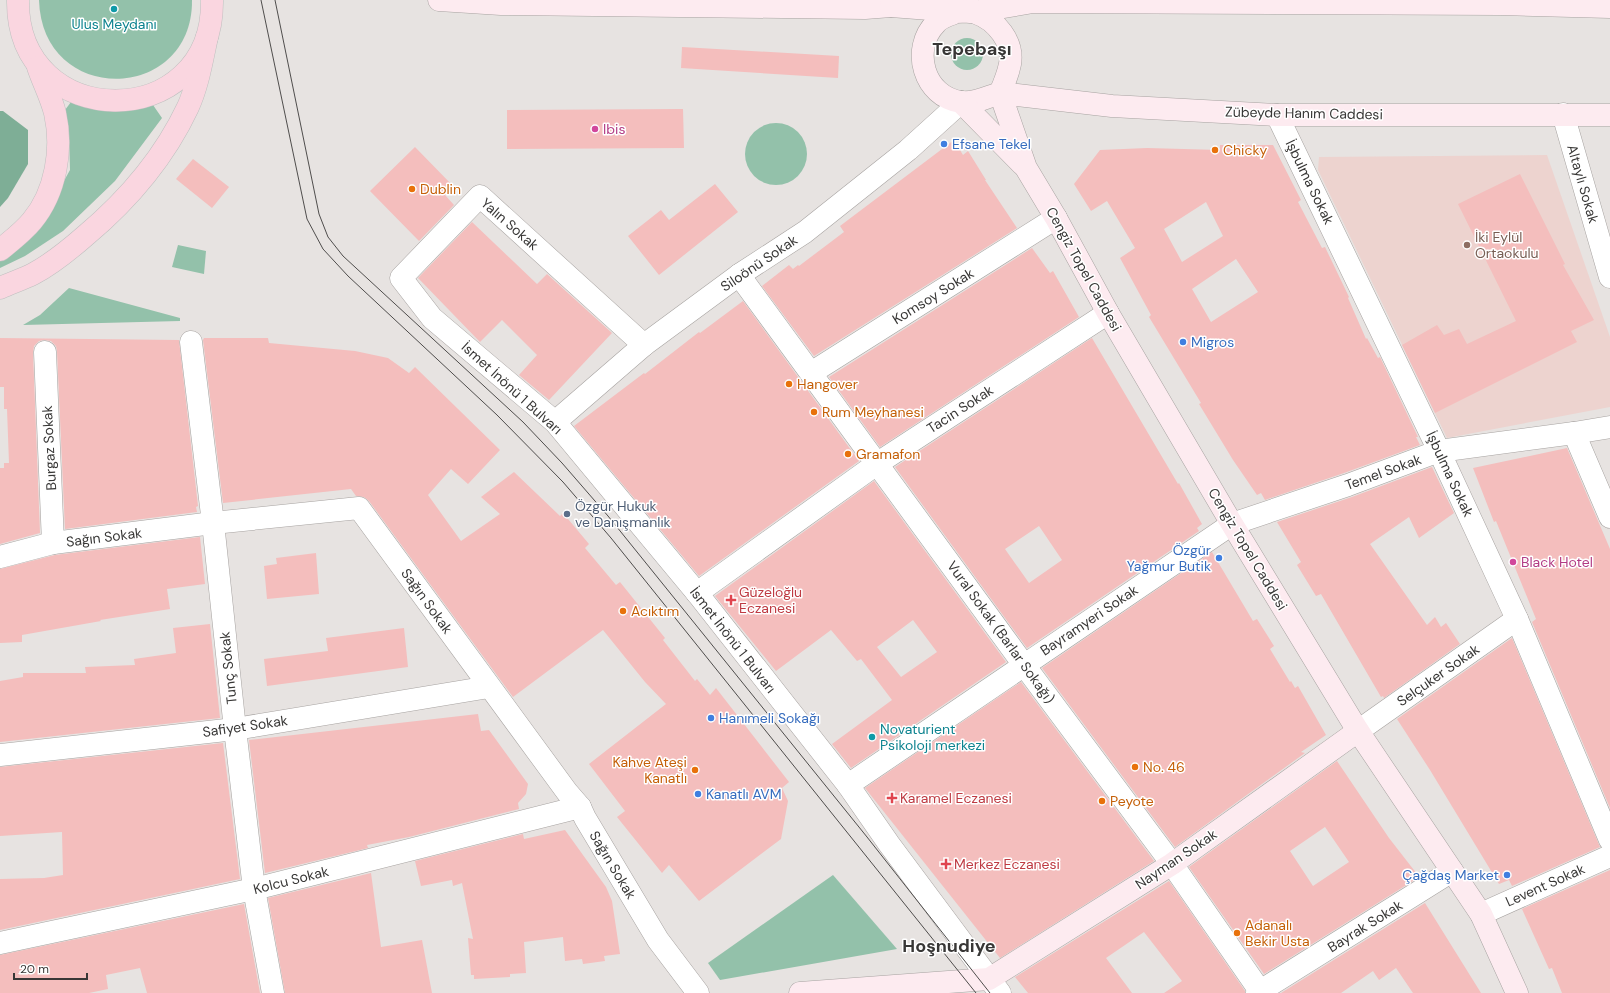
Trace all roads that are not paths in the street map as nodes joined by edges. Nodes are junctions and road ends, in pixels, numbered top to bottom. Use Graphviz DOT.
graph roads {
  1 [pos="7,0"];
  2 [pos="18,0"];
  3 [pos="212,0"];
  4 [pos="440,0"];
  5 [pos="1033,1"];
  6 [pos="1501,1"];
  7 [pos="1241,2"];
  8 [pos="894,3"];
  9 [pos="916,5"];
  10 [pos="965,8"];
  11 [pos="1610,8"];
  12 [pos="20,26"];
  13 [pos="929,32"];
  14 [pos="207,37"];
  15 [pos="35,60"];
  16 [pos="1000,93"];
  17 [pos="961,102"];
  18 [pos="1563,114"];
  19 [pos="1277,115"];
  20 [pos="1610,115"];
  21 [pos="1026,168"];
  22 [pos="1056,218"];
  23 [pos="0,250"];
  24 [pos="739,275"];
  25 [pos="1610,277"];
  26 [pos="0,288"];
  27 [pos="1108,313"];
  28 [pos="432,318"];
  29 [pos="191,342"];
  30 [pos="644,345"];
  31 [pos="44,352"];
  32 [pos="811,373"];
  33 [pos="555,422"];
  34 [pos="1610,427"];
  35 [pos="1574,433"];
  36 [pos="1439,451"];
  37 [pos="878,463"];
  38 [pos="1610,517"];
  39 [pos="213,523"];
  40 [pos="1232,524"];
  41 [pos="53,543"];
  42 [pos="0,557"];
  43 [pos="697,592"];
  44 [pos="1517,619"];
  45 [pos="1024,665"];
  46 [pos="489,687"];
  47 [pos="235,729"];
  48 [pos="1358,732"];
  49 [pos="0,755"];
  50 [pos="848,785"];
  51 [pos="580,807"];
  52 [pos="1610,840"];
  53 [pos="1610,856"];
  54 [pos="1172,864"];
  55 [pos="1452,871"];
  56 [pos="254,889"];
  57 [pos="1481,914"];
  58 [pos="0,943"];
  59 [pos="994,986"];
  60 [pos="1259,992"];
  61 [pos="273,993"];
  62 [pos="698,993"];
  63 [pos="800,993"];
  64 [pos="1517,993"];
  1 -- 12 [label="main road"];
  2 -- 12 [label="main road"];
  3 -- 14 [label="main road"];
  4 -- 8 [label="main road"];
  5 -- 7 [label="main road"];
  5 -- 10 [label="main road"];
  6 -- 7 [label="main road"];
  6 -- 11 [label="main road"];
  8 -- 9 [label="main road"];
  9 -- 10 [label="main road"];
  9 -- 13 [label="main road"];
  10 -- 13 [label="main road"];
  10 -- 16 [label="main road"];
  12 -- 15 [label="main road"];
  13 -- 17 [label="main road"];
  14 -- 15 [label="main road"];
  14 -- 26 [label="main road"];
  15 -- 23 [label="main road"];
  16 -- 17 [label="main road"];
  16 -- 19 [label="main road, Zübeyde Hanım Caddesi"];
  16 -- 21 [label="main road, Cengiz Topel Caddesi"];
  17 -- 21 [label="main road"];
  17 -- 24 [label="street, Siloönü Sokak"];
  18 -- 19 [label="main road, Zübeyde Hanım Caddesi"];
  18 -- 20 [label="main road, Zübeyde Hanım Caddesi"];
  18 -- 25 [label="street, Altaylı Sokak"];
  19 -- 36 [label="street, İşbulma Sokak"];
  21 -- 22 [label="main road, Cengiz Topel Caddesi"];
  22 -- 27 [label="main road, Cengiz Topel Caddesi"];
  22 -- 32 [label="street, Komsoy Sokak"];
  24 -- 30 [label="street, Siloönü Sokak"];
  24 -- 32 [label="street, Vural Sokak (Barlar Sokağı)"];
  27 -- 37 [label="street, Tacin Sokak"];
  27 -- 40 [label="main road, Cengiz Topel Caddesi"];
  28 -- 30 [label="street, Yalın Sokak"];
  28 -- 33 [label="street, İsmet İnönü 1 Bulvarı"];
  29 -- 39 [label="street, Tunç Sokak"];
  30 -- 33 [label="street, Siloönü Sokak"];
  31 -- 41 [label="street, Burgaz Sokak"];
  32 -- 37 [label="street, Vural Sokak (Barlar Sokağı)"];
  33 -- 43 [label="street, İsmet İnönü 1 Bulvarı"];
  34 -- 35 [label="street, Temel Sokak"];
  35 -- 36 [label="street, Temel Sokak"];
  35 -- 38 [label="street"];
  36 -- 40 [label="street, Temel Sokak"];
  36 -- 44 [label="street, İşbulma Sokak"];
  37 -- 43 [label="street, Tacin Sokak"];
  37 -- 45 [label="street, Vural Sokak (Barlar Sokağı)"];
  39 -- 41 [label="street, Sağın Sokak"];
  39 -- 46 [label="street, Sağın Sokak"];
  39 -- 47 [label="street, Tunç Sokak"];
  40 -- 45 [label="street, Bayramyeri Sokak"];
  40 -- 48 [label="main road, Cengiz Topel Caddesi"];
  41 -- 42 [label="street, Sağın Sokak"];
  43 -- 50 [label="street, İsmet İnönü 1 Bulvarı"];
  44 -- 48 [label="street, Selçuker Sokak"];
  44 -- 52 [label="street, İşbulma Sokak"];
  45 -- 50 [label="street, Bayramyeri Sokak"];
  45 -- 54 [label="street, Vural Sokak (Barlar Sokağı)"];
  46 -- 47 [label="street, Safiyet Sokak"];
  46 -- 51 [label="street, Sağın Sokak"];
  47 -- 49 [label="street, Safiyet Sokak"];
  47 -- 56 [label="street, Tunç Sokak"];
  48 -- 54 [label="main road, Nayman Sokak"];
  48 -- 55 [label="main road, Cengiz Topel Caddesi"];
  50 -- 59 [label="street, İsmet İnönü 1 Bulvarı"];
  51 -- 56 [label="street, Kolcu Sokak"];
  51 -- 62 [label="street, Sağın Sokak"];
  53 -- 57 [label="street, Levent Sokak"];
  54 -- 59 [label="main road, Nayman Sokak"];
  54 -- 60 [label="street, Vural Sokak (Barlar Sokağı)"];
  55 -- 57 [label="main road, Cengiz Topel Caddesi"];
  55 -- 60 [label="street, Bayrak Sokak"];
  56 -- 58 [label="street, Kolcu Sokak"];
  56 -- 61 [label="street, Tunç Sokak"];
  57 -- 64 [label="main road, Cengiz Topel Caddesi"];
  59 -- 63 [label="main road"];
}
